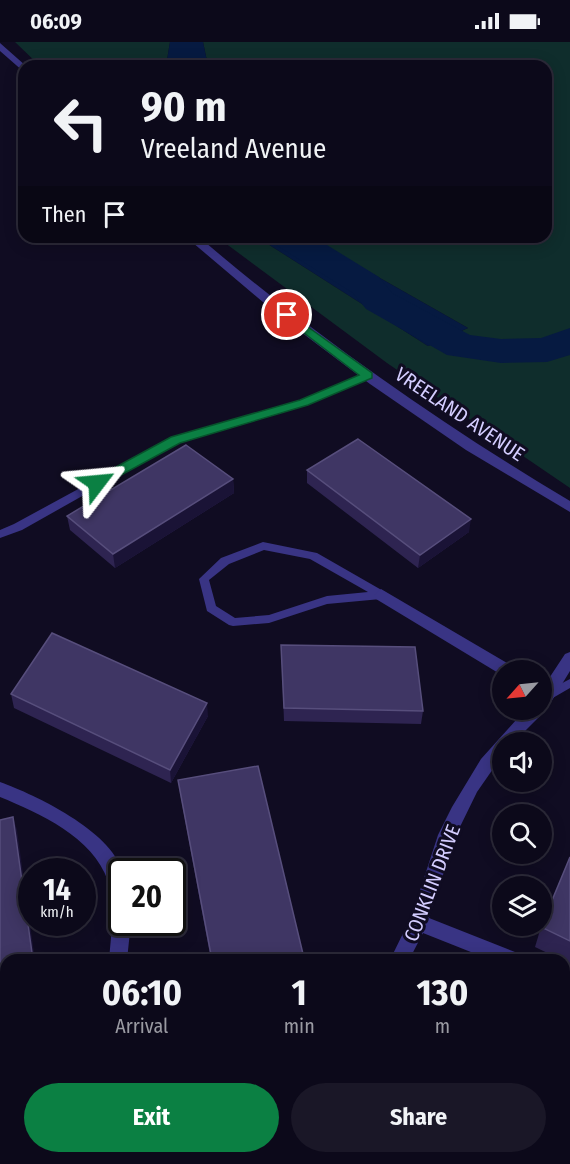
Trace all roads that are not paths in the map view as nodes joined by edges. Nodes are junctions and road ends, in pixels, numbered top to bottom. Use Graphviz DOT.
graph roads {
  1 [pos="0,46"];
  2 [pos="18,63"];
  3 [pos="199,243"];
  4 [pos="368,376"];
  5 [pos="570,507"];
  6 [pos="0,534"];
  7 [pos="381,595"];
  8 [pos="570,658"];
  9 [pos="492,662"];
  10 [pos="570,683"];
  11 [pos="552,684"];
  12 [pos="552,692"];
  13 [pos="525,720"];
  14 [pos="514,732"];
  15 [pos="492,756"];
  16 [pos="0,789"];
  17 [pos="108,867"];
  18 [pos="420,923"];
  19 [pos="120,936"];
  20 [pos="119,954"];
  21 [pos="402,954"];
  22 [pos="498,954"];
  1 -- 2 [label="street"];
  3 -- 4 [label="street, VREELAND AVENUE"];
  4 -- 5 [label="street, VREELAND AVENUE"];
  4 -- 6 [label="lane"];
  7 -- 7 [label="lane"];
  7 -- 9 [label="street"];
  8 -- 11 [label="street"];
  10 -- 12 [label="lane"];
  13 -- 14 [label="street, CONKLIN DRIVE"];
  15 -- 18 [label="street, CONKLIN DRIVE"];
  16 -- 17 [label="street"];
  18 -- 21 [label="street, CONKLIN DRIVE"];
  18 -- 22 [label="street"];
  19 -- 20 [label="street"];
}
